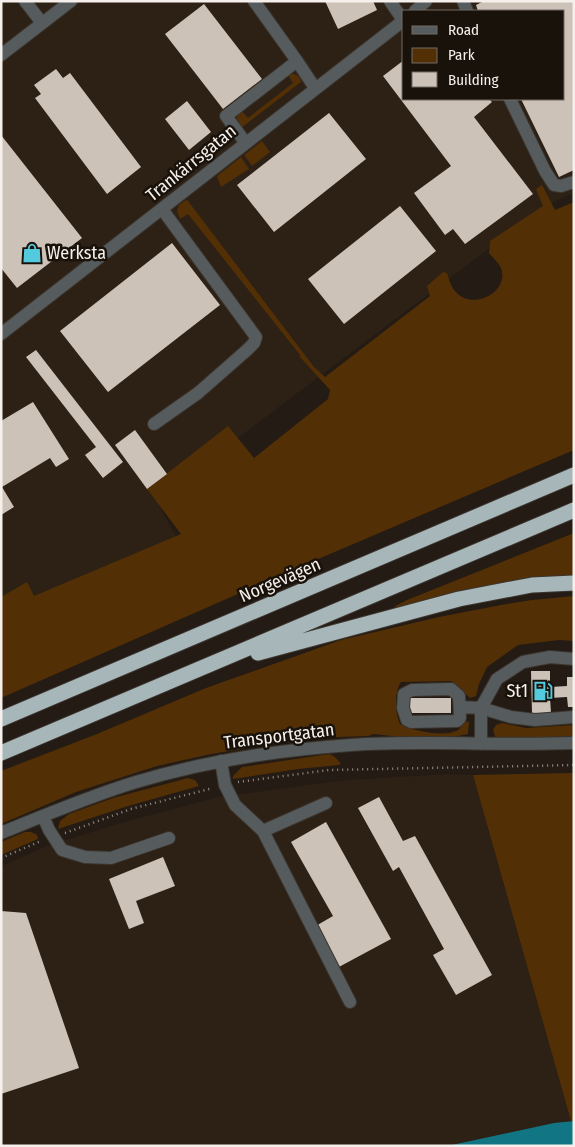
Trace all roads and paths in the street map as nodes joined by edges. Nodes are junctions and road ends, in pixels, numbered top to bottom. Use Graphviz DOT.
graph roads {
  1 [pos="25,1"];
  2 [pos="71,1"];
  3 [pos="254,1"];
  4 [pos="390,1"];
  5 [pos="426,1"];
  6 [pos="416,10"];
  7 [pos="402,19"];
  8 [pos="402,21"];
  9 [pos="42,23"];
  10 [pos="1,55"];
  11 [pos="297,61"];
  12 [pos="315,88"];
  13 [pos="510,100"];
  14 [pos="245,142"];
  15 [pos="574,182"];
  16 [pos="162,209"];
  17 [pos="1,334"];
  18 [pos="154,424"];
  19 [pos="574,468"];
  20 [pos="574,475"];
  21 [pos="521,497"];
  22 [pos="574,510"];
  23 [pos="574,582"];
  24 [pos="574,659"];
  25 [pos="206,667"];
  26 [pos="460,707"];
  27 [pos="482,708"];
  28 [pos="574,717"];
  29 [pos="1,719"];
  30 [pos="481,744"];
  31 [pos="574,744"];
  32 [pos="1,753"];
  33 [pos="220,761"];
  34 [pos="574,765"];
  35 [pos="225,785"];
  36 [pos="326,803"];
  37 [pos="43,816"];
  38 [pos="263,831"];
  39 [pos="1,833"];
  40 [pos="53,837"];
  41 [pos="168,838"];
  42 [pos="1,858"];
  43 [pos="350,1002"];
  1 -- 9 [label="street"];
  2 -- 9 [label="street"];
  3 -- 11 [label="street"];
  4 -- 7 [label="street"];
  5 -- 6 [label="street"];
  8 -- 12 [label="street, Trankärrsgatan"];
  9 -- 10 [label="street"];
  11 -- 12 [label="street"];
  11 -- 14 [label="street"];
  12 -- 14 [label="street, Trankärrsgatan"];
  13 -- 15 [label="street"];
  14 -- 16 [label="street, Trankärrsgatan"];
  16 -- 17 [label="street, Trankärrsgatan"];
  16 -- 18 [label="street"];
  19 -- 21 [label="highway"];
  20 -- 21 [label="highway, Norgevägen"];
  21 -- 29 [label="highway, Norgevägen"];
  22 -- 25 [label="highway"];
  23 -- 25 [label="highway"];
  24 -- 27 [label="street"];
  25 -- 32 [label="highway"];
  26 -- 26 [label="street"];
  26 -- 27 [label="street"];
  27 -- 28 [label="street"];
  27 -- 30 [label="street"];
  30 -- 31 [label="street, Transportgatan"];
  30 -- 33 [label="street, Transportgatan"];
  33 -- 35 [label="street"];
  33 -- 37 [label="street, Transportgatan"];
  34 -- 35 [label="path"];
  35 -- 38 [label="street"];
  35 -- 40 [label="path"];
  36 -- 38 [label="street"];
  37 -- 39 [label="street, Transportgatan"];
  37 -- 40 [label="street"];
  38 -- 43 [label="street"];
  40 -- 41 [label="street"];
  40 -- 42 [label="path"];
}
